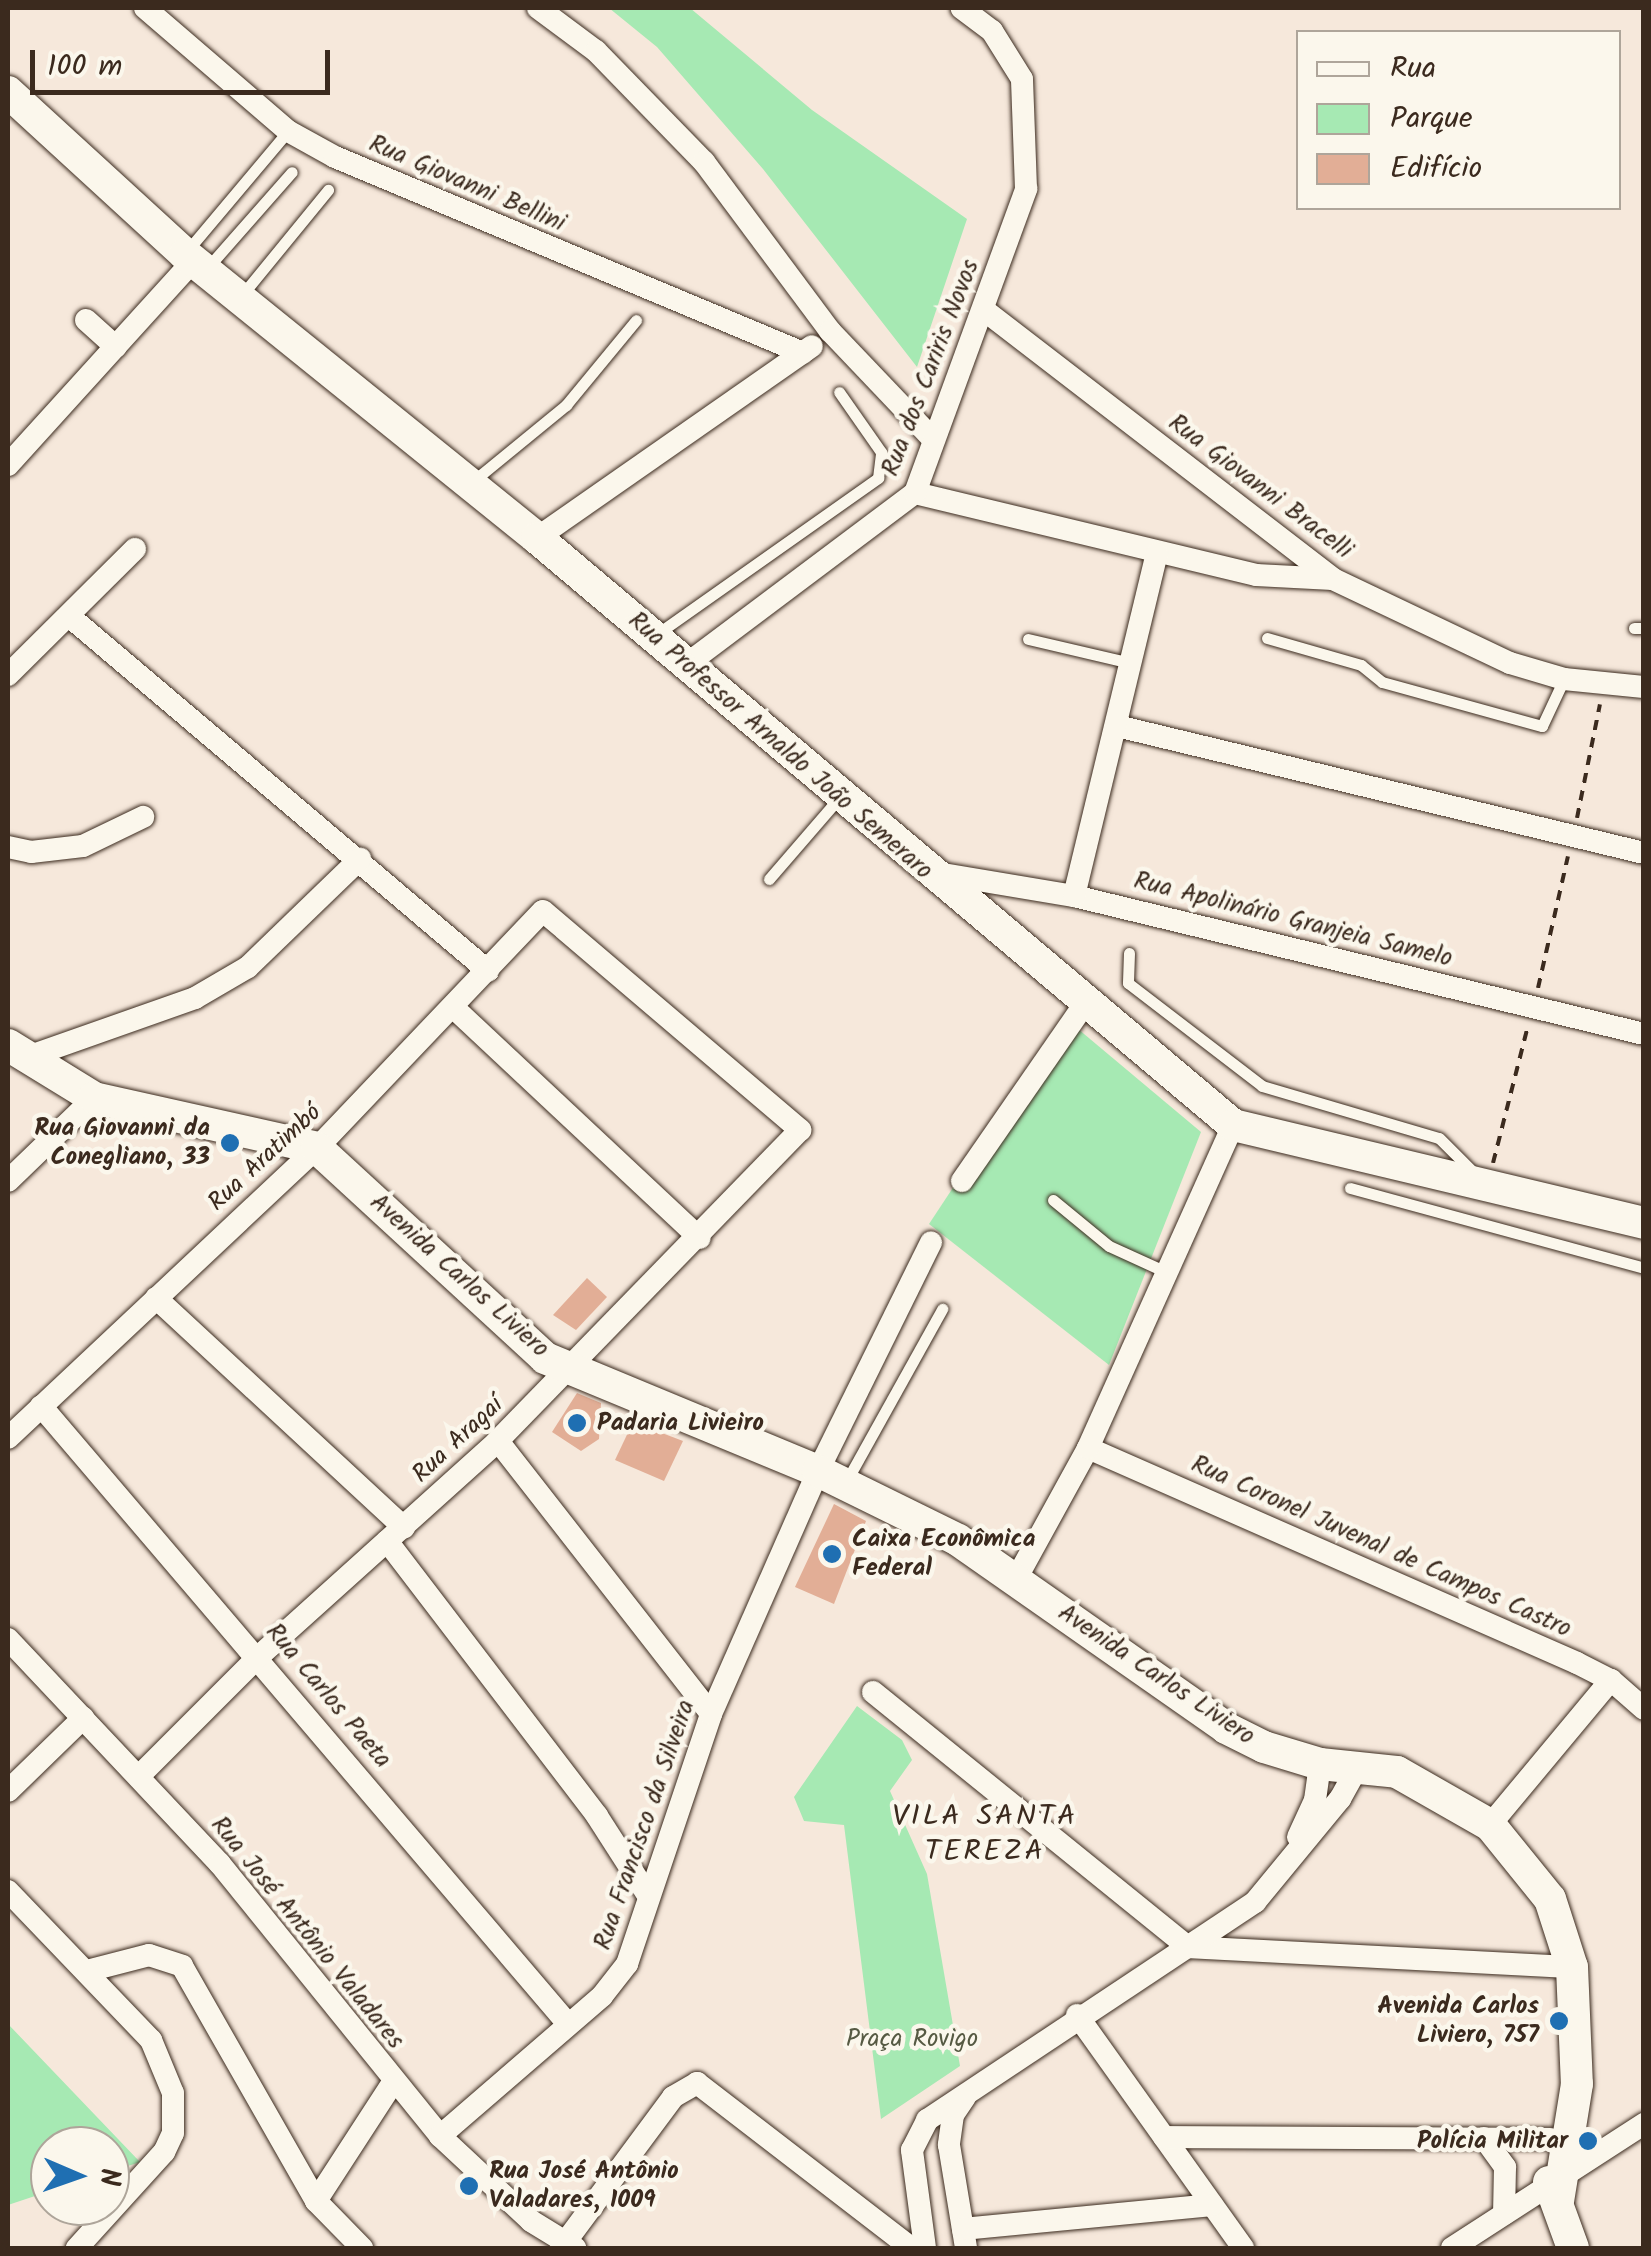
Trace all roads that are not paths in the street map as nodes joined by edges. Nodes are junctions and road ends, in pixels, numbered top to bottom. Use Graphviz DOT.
graph roads {
  1 [pos="146,8"];
  2 [pos="538,8"];
  3 [pos="962,8"];
  4 [pos="8,92"];
  5 [pos="288,131"];
  6 [pos="292,172"];
  7 [pos="328,190"];
  8 [pos="194,262"];
  9 [pos="239,298"];
  10 [pos="984,310"];
  11 [pos="86,320"];
  12 [pos="636,320"];
  13 [pos="830,331"];
  14 [pos="116,347"];
  15 [pos="803,353"];
  16 [pos="838,392"];
  17 [pos="933,440"];
  18 [pos="8,465"];
  19 [pos="469,484"];
  20 [pos="915,493"];
  21 [pos="537,538"];
  22 [pos="135,550"];
  23 [pos="1157,554"];
  24 [pos="1333,579"];
  25 [pos="69,616"];
  26 [pos="653,636"];
  27 [pos="1268,638"];
  28 [pos="1028,639"];
  29 [pos="1132,663"];
  30 [pos="687,664"];
  31 [pos="8,675"];
  32 [pos="1564,679"];
  33 [pos="1644,688"];
  34 [pos="1118,726"];
  35 [pos="840,797"];
  36 [pos="144,817"];
  37 [pos="8,847"];
  38 [pos="1644,853"];
  39 [pos="360,859"];
  40 [pos="927,872"];
  41 [pos="769,879"];
  42 [pos="1074,896"];
  43 [pos="1129,954"];
  44 [pos="488,971"];
  45 [pos="1084,1004"];
  46 [pos="455,1009"];
  47 [pos="1644,1034"];
  48 [pos="16,1052"];
  49 [pos="94,1098"];
  50 [pos="1232,1125"];
  51 [pos="800,1130"];
  52 [pos="317,1148"];
  53 [pos="8,1181"];
  54 [pos="962,1181"];
  55 [pos="1487,1186"];
  56 [pos="1350,1188"];
  57 [pos="1053,1200"];
  58 [pos="1644,1223"];
  59 [pos="700,1238"];
  60 [pos="930,1242"];
  61 [pos="1644,1268"];
  62 [pos="1166,1272"];
  63 [pos="156,1298"];
  64 [pos="942,1309"];
  65 [pos="570,1370"];
  66 [pos="42,1406"];
  67 [pos="8,1438"];
  68 [pos="498,1442"];
  69 [pos="1088,1448"];
  70 [pos="831,1478"];
  71 [pos="395,1534"];
  72 [pos="1015,1581"];
  73 [pos="8,1640"];
  74 [pos="260,1656"];
  75 [pos="1612,1680"];
  76 [pos="873,1692"];
  77 [pos="1644,1709"];
  78 [pos="710,1714"];
  79 [pos="84,1718"];
  80 [pos="1320,1764"];
  81 [pos="1358,1766"];
  82 [pos="139,1776"];
  83 [pos="8,1791"];
  84 [pos="1490,1826"];
  85 [pos="1295,1850"];
  86 [pos="8,1891"];
  87 [pos="647,1894"];
  88 [pos="1188,1947"];
  89 [pos="1572,1968"];
  90 [pos="91,1970"];
  91 [pos="1078,2015"];
  92 [pos="568,2024"];
  93 [pos="1572,2068"];
  94 [pos="392,2084"];
  95 [pos="967,2094"];
  96 [pos="1644,2124"];
  97 [pos="440,2136"];
  98 [pos="1164,2137"];
  99 [pos="1484,2138"];
  100 [pos="1550,2139"];
  101 [pos="1557,2189"];
  102 [pos="316,2201"];
  103 [pos="1212,2205"];
  104 [pos="1504,2214"];
  105 [pos="964,2239"];
  106 [pos="567,2247"];
  107 [pos="78,2248"];
  108 [pos="362,2248"];
  109 [pos="911,2248"];
  110 [pos="926,2248"];
  111 [pos="1243,2248"];
  112 [pos="1452,2248"];
  113 [pos="1573,2248"];
  1 -- 5 [label="street, Rua Giovanni Bellini"];
  2 -- 13 [label="street"];
  3 -- 10 [label="street, Rua dos Cariris Novos"];
  4 -- 8 [label="street, Rua Professor Arnaldo João Semeraro"];
  5 -- 8 [label="lane"];
  5 -- 15 [label="street, Rua Giovanni Bellini"];
  6 -- 8 [label="lane"];
  7 -- 9 [label="lane"];
  8 -- 9 [label="street, Rua Professor Arnaldo João Semeraro"];
  8 -- 14 [label="street"];
  9 -- 19 [label="street, Rua Professor Arnaldo João Semeraro"];
  10 -- 17 [label="street, Rua dos Cariris Novos"];
  10 -- 24 [label="street, Rua Giovanni Bracelli"];
  11 -- 14 [label="street"];
  12 -- 19 [label="lane"];
  13 -- 15 [label="street"];
  13 -- 17 [label="street"];
  14 -- 18 [label="street"];
  15 -- 21 [label="street"];
  16 -- 26 [label="lane"];
  17 -- 20 [label="street, Rua dos Cariris Novos"];
  19 -- 21 [label="street, Rua Professor Arnaldo João Semeraro"];
  20 -- 23 [label="street"];
  20 -- 30 [label="street, Rua dos Cariris Novos"];
  21 -- 26 [label="street, Rua Professor Arnaldo João Semeraro"];
  22 -- 25 [label="street"];
  23 -- 24 [label="street"];
  23 -- 29 [label="street"];
  24 -- 32 [label="street, Rua Giovanni Bracelli"];
  25 -- 31 [label="street"];
  25 -- 39 [label="street"];
  26 -- 30 [label="street, Rua Professor Arnaldo João Semeraro"];
  27 -- 32 [label="lane"];
  28 -- 29 [label="lane"];
  29 -- 34 [label="street"];
  30 -- 35 [label="street, Rua Professor Arnaldo João Semeraro"];
  32 -- 33 [label="street, Rua Giovanni Bracelli"];
  34 -- 38 [label="street"];
  34 -- 42 [label="street"];
  35 -- 40 [label="street, Rua Professor Arnaldo João Semeraro"];
  35 -- 41 [label="lane"];
  36 -- 37 [label="street"];
  39 -- 44 [label="street"];
  39 -- 48 [label="street"];
  40 -- 42 [label="street, Rua Apolinário Granjeia Samelo"];
  40 -- 45 [label="street, Rua Professor Arnaldo João Semeraro"];
  42 -- 47 [label="street, Rua Apolinário Granjeia Samelo"];
  43 -- 55 [label="lane"];
  44 -- 46 [label="street, Rua Aratimbó"];
  44 -- 51 [label="street, Rua Aratimbó"];
  45 -- 50 [label="street, Rua Professor Arnaldo João Semeraro"];
  45 -- 54 [label="street"];
  46 -- 52 [label="street, Rua Aratimbó"];
  46 -- 59 [label="street"];
  48 -- 49 [label="street"];
  49 -- 52 [label="street"];
  49 -- 53 [label="street"];
  50 -- 55 [label="street, Rua Professor Arnaldo João Semeraro"];
  50 -- 62 [label="street"];
  51 -- 59 [label="street, Rua Aragaí"];
  52 -- 63 [label="street, Rua Aratimbó"];
  52 -- 65 [label="street, Avenida Carlos Liviero"];
  55 -- 58 [label="street, Rua Professor Arnaldo João Semeraro"];
  56 -- 61 [label="lane"];
  57 -- 62 [label="lane"];
  59 -- 65 [label="street, Rua Aragaí"];
  60 -- 70 [label="street, Rua Francisco da Silveira"];
  62 -- 69 [label="street"];
  63 -- 66 [label="street, Rua Aratimbó"];
  63 -- 71 [label="street"];
  64 -- 70 [label="lane"];
  65 -- 68 [label="street, Rua Aragaí"];
  65 -- 70 [label="street, Avenida Carlos Liviero"];
  66 -- 67 [label="street, Rua Aratimbó"];
  66 -- 74 [label="street, Rua Carlos Paeta"];
  68 -- 71 [label="street, Rua Aragaí"];
  68 -- 78 [label="street"];
  69 -- 72 [label="street"];
  69 -- 75 [label="street, Rua Coronel Juvenal de Campos Castro"];
  70 -- 72 [label="street, Avenida Carlos Liviero"];
  70 -- 78 [label="street, Rua Francisco da Silveira"];
  71 -- 74 [label="street, Rua Aragaí"];
  71 -- 87 [label="street"];
  72 -- 80 [label="street, Avenida Carlos Liviero"];
  73 -- 79 [label="street, Rua José Antônio Valadares"];
  74 -- 82 [label="street, Rua Aragaí"];
  74 -- 92 [label="street, Rua Carlos Paeta"];
  75 -- 77 [label="street, Rua Coronel Juvenal de Campos Castro"];
  75 -- 84 [label="street"];
  76 -- 88 [label="street"];
  78 -- 87 [label="street, Rua Francisco da Silveira"];
  79 -- 82 [label="street, Rua José Antônio Valadares"];
  79 -- 83 [label="street"];
  80 -- 81 [label="street, Avenida Carlos Liviero"];
  80 -- 85 [label="street"];
  81 -- 84 [label="street, Avenida Carlos Liviero"];
  81 -- 85 [label="street"];
  82 -- 94 [label="street, Rua José Antônio Valadares"];
  84 -- 89 [label="street, Avenida Carlos Liviero"];
  85 -- 88 [label="street"];
  86 -- 90 [label="street"];
  87 -- 92 [label="street, Rua Francisco da Silveira"];
  88 -- 89 [label="street"];
  88 -- 91 [label="street"];
  89 -- 93 [label="street, Avenida Carlos Liviero"];
  90 -- 102 [label="street"];
  90 -- 107 [label="street"];
  91 -- 95 [label="street"];
  91 -- 98 [label="street"];
  92 -- 97 [label="street, Rua Francisco da Silveira"];
  93 -- 100 [label="street, Avenida Carlos Liviero"];
  93 -- 101 [label="street, Avenida Carlos Liviero"];
  94 -- 97 [label="street, Rua José Antônio Valadares"];
  94 -- 102 [label="street"];
  95 -- 105 [label="street"];
  95 -- 110 [label="street"];
  96 -- 101 [label="street"];
  97 -- 106 [label="street, Rua José Antônio Valadares"];
  98 -- 99 [label="street"];
  98 -- 103 [label="street"];
  99 -- 100 [label="street"];
  99 -- 104 [label="street"];
  100 -- 101 [label="street, Avenida Carlos Liviero"];
  101 -- 104 [label="street"];
  101 -- 113 [label="street, Avenida Carlos Liviero"];
  102 -- 108 [label="street"];
  103 -- 105 [label="street"];
  103 -- 111 [label="street"];
  104 -- 112 [label="street"];
  106 -- 109 [label="street"];
}
